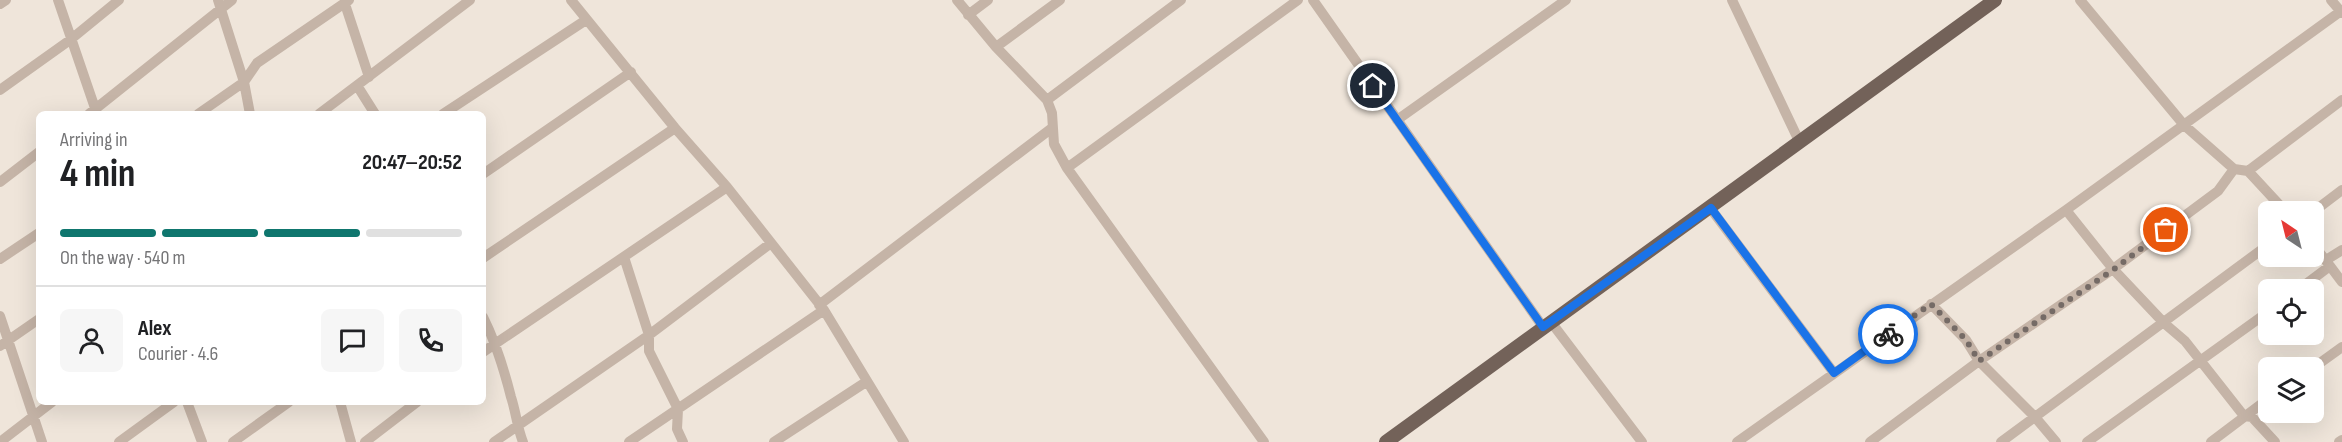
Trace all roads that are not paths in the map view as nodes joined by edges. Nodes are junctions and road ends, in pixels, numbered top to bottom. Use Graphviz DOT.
graph roads {
  1 [pos="6,0"];
  2 [pos="58,0"];
  3 [pos="119,0"];
  4 [pos="232,0"];
  5 [pos="470,0"];
  6 [pos="571,0"];
  7 [pos="957,0"];
  8 [pos="987,0"];
  9 [pos="1060,0"];
  10 [pos="1181,0"];
  11 [pos="1298,0"];
  12 [pos="1313,0"];
  13 [pos="1566,0"];
  14 [pos="1732,0"];
  15 [pos="1995,0"];
  16 [pos="2080,0"];
  17 [pos="2331,0"];
  18 [pos="347,2"];
  19 [pos="0,4"];
  20 [pos="219,4"];
  21 [pos="2341,12"];
  22 [pos="968,15"];
  23 [pos="586,20"];
  24 [pos="70,40"];
  25 [pos="996,47"];
  26 [pos="631,72"];
  27 [pos="369,78"];
  28 [pos="244,82"];
  29 [pos="358,87"];
  30 [pos="0,90"];
  31 [pos="1047,100"];
  32 [pos="2342,100"];
  33 [pos="94,111"];
  34 [pos="95,111"];
  35 [pos="202,111"];
  36 [pos="249,111"];
  37 [pos="323,111"];
  38 [pos="373,111"];
  39 [pos="448,111"];
  40 [pos="1397,120"];
  41 [pos="2184,125"];
  42 [pos="675,128"];
  43 [pos="1052,128"];
  44 [pos="1800,143"];
  45 [pos="36,154"];
  46 [pos="1066,168"];
  47 [pos="2234,169"];
  48 [pos="2248,171"];
  49 [pos="486,172"];
  50 [pos="0,182"];
  51 [pos="727,187"];
  52 [pos="2342,190"];
  53 [pos="2276,201"];
  54 [pos="2324,204"];
  55 [pos="1711,208"];
  56 [pos="2066,210"];
  57 [pos="36,235"];
  58 [pos="771,243"];
  59 [pos="2342,250"];
  60 [pos="2258,252"];
  61 [pos="486,256"];
  62 [pos="624,257"];
  63 [pos="2324,258"];
  64 [pos="0,259"];
  65 [pos="2328,263"];
  66 [pos="2113,270"];
  67 [pos="2310,279"];
  68 [pos="2342,282"];
  69 [pos="1931,304"];
  70 [pos="821,308"];
  71 [pos="0,316"];
  72 [pos="2258,319"];
  73 [pos="36,322"];
  74 [pos="486,323"];
  75 [pos="2164,323"];
  76 [pos="1547,325"];
  77 [pos="649,335"];
  78 [pos="496,342"];
  79 [pos="3,344"];
  80 [pos="2342,347"];
  81 [pos="486,350"];
  82 [pos="2324,360"];
  83 [pos="1979,361"];
  84 [pos="2200,362"];
  85 [pos="1834,373"];
  86 [pos="866,382"];
  87 [pos="48,405"];
  88 [pos="170,405"];
  89 [pos="188,405"];
  90 [pos="285,405"];
  91 [pos="341,405"];
  92 [pos="413,405"];
  93 [pos="2258,406"];
  94 [pos="678,409"];
  95 [pos="33,415"];
  96 [pos="2244,416"];
  97 [pos="2035,417"];
  98 [pos="517,426"];
  99 [pos="1392,440"];
  100 [pos="0,442"];
  101 [pos="42,442"];
  102 [pos="119,442"];
  103 [pos="202,442"];
  104 [pos="233,442"];
  105 [pos="351,442"];
  106 [pos="365,442"];
  107 [pos="494,442"];
  108 [pos="523,442"];
  109 [pos="629,442"];
  110 [pos="683,442"];
  111 [pos="774,442"];
  112 [pos="904,442"];
  113 [pos="1264,442"];
  114 [pos="1642,442"];
  115 [pos="1737,442"];
  116 [pos="1870,442"];
  117 [pos="2001,442"];
  118 [pos="2056,442"];
  119 [pos="2087,442"];
  120 [pos="2211,442"];
  121 [pos="2275,442"];
  1 -- 19 [label="street"];
  2 -- 24 [label="street"];
  3 -- 24 [label="street"];
  4 -- 20 [label="street"];
  5 -- 27 [label="street"];
  6 -- 23 [label="street"];
  7 -- 22 [label="street"];
  8 -- 22 [label="street"];
  9 -- 25 [label="street"];
  10 -- 31 [label="street"];
  11 -- 46 [label="street"];
  12 -- 40 [label="street"];
  13 -- 40 [label="street"];
  14 -- 44 [label="street"];
  15 -- 44 [label="main road"];
  16 -- 41 [label="street"];
  17 -- 21 [label="street"];
  18 -- 27 [label="street"];
  18 -- 28 [label="street"];
  20 -- 28 [label="street"];
  20 -- 34 [label="street"];
  21 -- 41 [label="street"];
  22 -- 25 [label="street"];
  23 -- 26 [label="street"];
  23 -- 39 [label="street"];
  24 -- 30 [label="street"];
  24 -- 33 [label="street"];
  25 -- 31 [label="street"];
  26 -- 42 [label="street"];
  26 -- 49 [label="street"];
  27 -- 29 [label="street"];
  28 -- 35 [label="street"];
  28 -- 36 [label="street"];
  29 -- 37 [label="street"];
  29 -- 38 [label="street"];
  31 -- 43 [label="street"];
  32 -- 48 [label="street"];
  40 -- 76 [label="street"];
  41 -- 47 [label="street"];
  41 -- 56 [label="street"];
  42 -- 51 [label="street"];
  42 -- 61 [label="street"];
  43 -- 46 [label="street"];
  43 -- 70 [label="street"];
  44 -- 55 [label="main road"];
  45 -- 50 [label="street"];
  46 -- 113 [label="street"];
  47 -- 48 [label="street"];
  47 -- 66 [label="street"];
  48 -- 53 [label="street"];
  51 -- 58 [label="street"];
  51 -- 62 [label="street"];
  52 -- 54 [label="street"];
  55 -- 76 [label="main road"];
  55 -- 85 [label="street"];
  56 -- 66 [label="street"];
  56 -- 69 [label="street"];
  57 -- 64 [label="street"];
  58 -- 70 [label="street"];
  58 -- 77 [label="street"];
  59 -- 65 [label="street"];
  60 -- 75 [label="street"];
  62 -- 77 [label="street"];
  62 -- 78 [label="street"];
  63 -- 65 [label="street"];
  65 -- 67 [label="street"];
  65 -- 68 [label="street"];
  66 -- 75 [label="street"];
  66 -- 83 [label="street"];
  69 -- 83 [label="street"];
  69 -- 85 [label="street"];
  70 -- 86 [label="street"];
  70 -- 94 [label="street"];
  71 -- 79 [label="street"];
  72 -- 84 [label="street"];
  73 -- 79 [label="street"];
  74 -- 78 [label="street"];
  75 -- 84 [label="street"];
  75 -- 97 [label="street"];
  76 -- 99 [label="main road"];
  76 -- 114 [label="street"];
  77 -- 94 [label="street"];
  77 -- 98 [label="street"];
  78 -- 81 [label="street"];
  78 -- 98 [label="street"];
  79 -- 95 [label="street"];
  80 -- 82 [label="street"];
  83 -- 97 [label="street"];
  83 -- 116 [label="street"];
  84 -- 96 [label="street"];
  84 -- 119 [label="street"];
  85 -- 115 [label="street"];
  86 -- 111 [label="street"];
  86 -- 112 [label="street"];
  87 -- 95 [label="street"];
  88 -- 102 [label="street"];
  89 -- 103 [label="street"];
  90 -- 104 [label="street"];
  91 -- 105 [label="street"];
  92 -- 106 [label="street"];
  93 -- 96 [label="street"];
  94 -- 109 [label="street"];
  94 -- 110 [label="street"];
  95 -- 100 [label="street"];
  95 -- 101 [label="street"];
  96 -- 120 [label="street"];
  96 -- 121 [label="street"];
  97 -- 117 [label="street"];
  97 -- 118 [label="street"];
  98 -- 107 [label="street"];
  98 -- 108 [label="street"];
}
